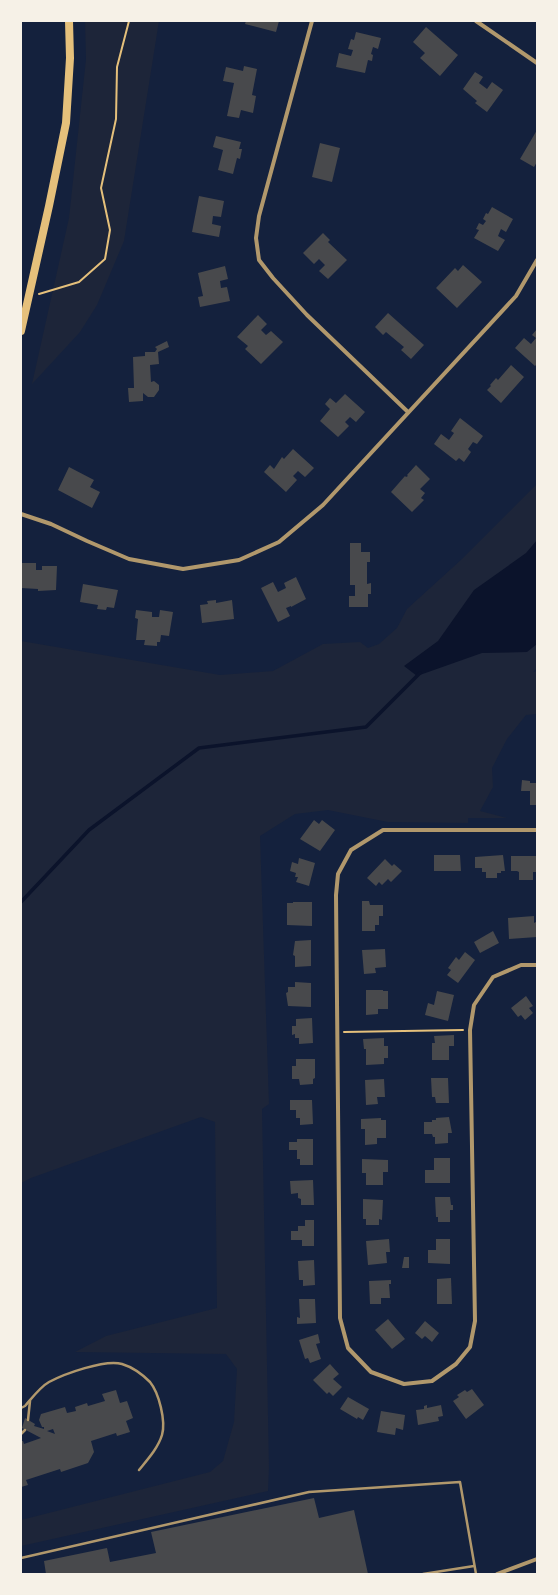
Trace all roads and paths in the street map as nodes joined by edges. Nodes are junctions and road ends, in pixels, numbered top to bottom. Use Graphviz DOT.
graph roads {
  1 [pos="69,21"];
  2 [pos="128,21"];
  3 [pos="312,21"];
  4 [pos="476,21"];
  5 [pos="537,63"];
  6 [pos="537,260"];
  7 [pos="29,297"];
  8 [pos="21,332"];
  9 [pos="408,412"];
  10 [pos="21,514"];
  11 [pos="537,830"];
  12 [pos="537,965"];
  13 [pos="470,1030"];
  14 [pos="338,1032"];
  15 [pos="30,1401"];
  16 [pos="21,1408"];
  17 [pos="28,1420"];
  18 [pos="25,1430"];
  19 [pos="21,1434"];
  20 [pos="139,1470"];
  21 [pos="21,1558"];
  22 [pos="537,1559"];
  23 [pos="474,1566"];
  24 [pos="423,1574"];
  25 [pos="476,1574"];
  26 [pos="497,1574"];
  1 -- 7 [label="main road"];
  2 -- 7 [label="path"];
  3 -- 9 [label="street"];
  4 -- 5 [label="street"];
  6 -- 9 [label="street"];
  7 -- 8 [label="main road"];
  9 -- 10 [label="street"];
  11 -- 14 [label="street"];
  12 -- 13 [label="street"];
  13 -- 14 [label="path"];
  13 -- 14 [label="street"];
  15 -- 16 [label="lane"];
  15 -- 17 [label="lane"];
  15 -- 20 [label="lane"];
  18 -- 19 [label="lane"];
  21 -- 23 [label="lane"];
  22 -- 26 [label="street"];
  23 -- 24 [label="lane"];
  23 -- 25 [label="lane"];
}
